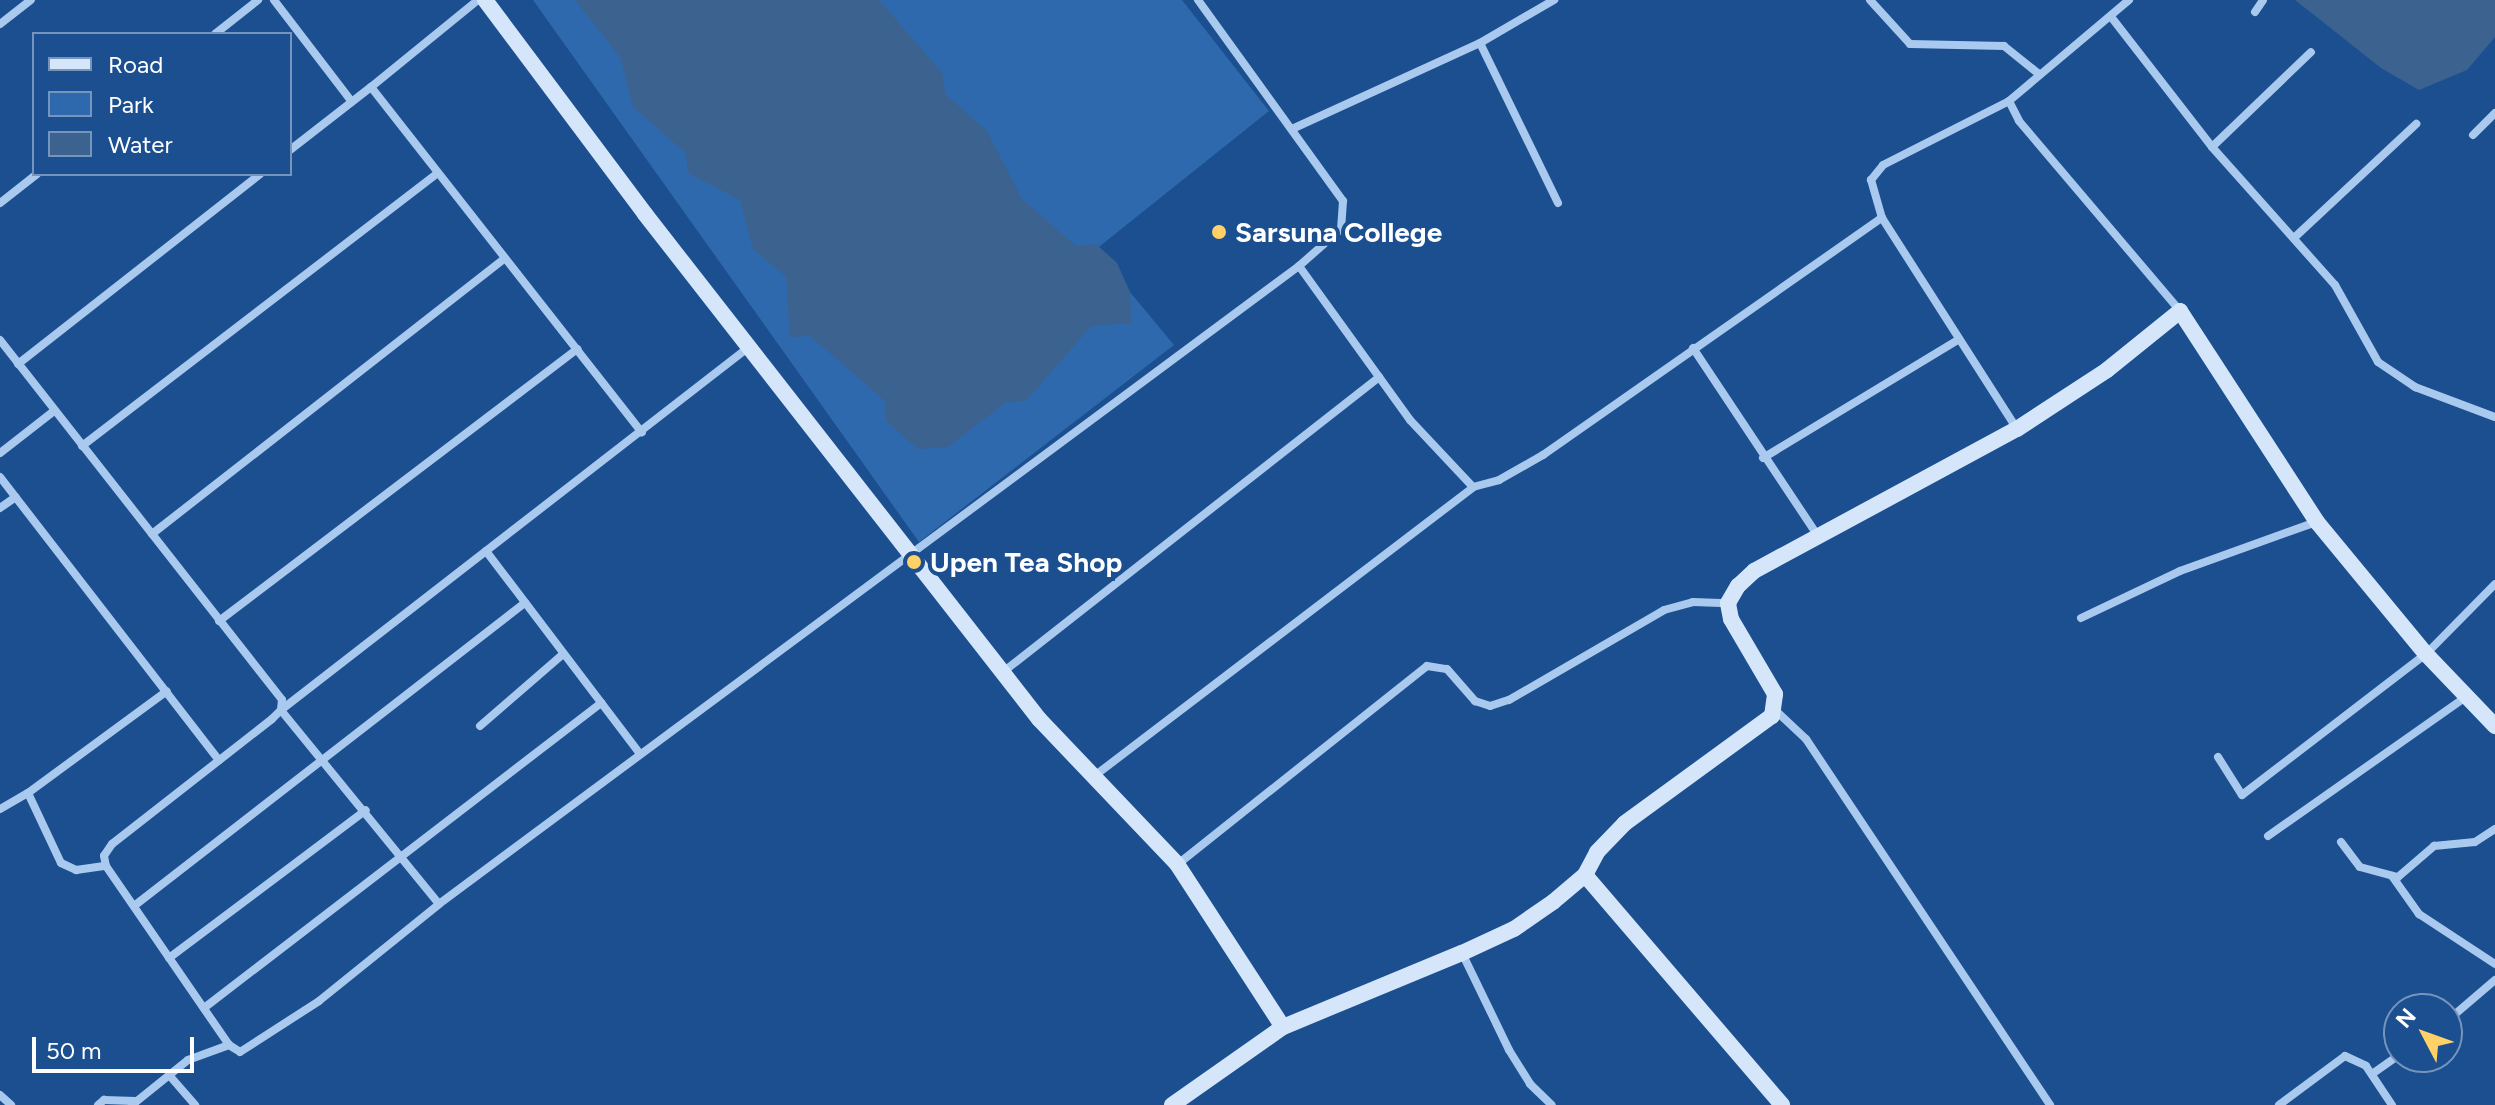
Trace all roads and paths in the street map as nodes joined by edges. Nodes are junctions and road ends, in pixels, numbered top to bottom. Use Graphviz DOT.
graph roads {
  1 [pos="31,0"];
  2 [pos="258,0"];
  3 [pos="274,0"];
  4 [pos="478,0"];
  5 [pos="485,0"];
  6 [pos="1198,0"];
  7 [pos="1554,0"];
  8 [pos="1870,0"];
  9 [pos="2129,0"];
  10 [pos="2263,0"];
  11 [pos="2255,12"];
  12 [pos="2112,18"];
  13 [pos="0,24"];
  14 [pos="218,32"];
  15 [pos="1480,43"];
  16 [pos="2311,52"];
  17 [pos="2039,74"];
  18 [pos="371,87"];
  19 [pos="2009,101"];
  20 [pos="352,102"];
  21 [pos="2495,113"];
  22 [pos="2416,124"];
  23 [pos="1292,129"];
  24 [pos="2473,135"];
  25 [pos="2212,147"];
  26 [pos="292,148"];
  27 [pos="437,174"];
  28 [pos="34,176"];
  29 [pos="257,176"];
  30 [pos="0,203"];
  31 [pos="1558,203"];
  32 [pos="1882,218"];
  33 [pos="2295,237"];
  34 [pos="505,258"];
  35 [pos="1299,266"];
  36 [pos="2180,311"];
  37 [pos="0,340"];
  38 [pos="1958,340"];
  39 [pos="749,347"];
  40 [pos="1693,348"];
  41 [pos="577,349"];
  42 [pos="18,364"];
  43 [pos="1379,377"];
  44 [pos="54,411"];
  45 [pos="2495,417"];
  46 [pos="2017,429"];
  47 [pos="642,432"];
  48 [pos="82,446"];
  49 [pos="0,453"];
  50 [pos="1763,458"];
  51 [pos="0,477"];
  52 [pos="1473,487"];
  53 [pos="16,497"];
  54 [pos="0,508"];
  55 [pos="2317,522"];
  56 [pos="152,534"];
  57 [pos="1819,537"];
  58 [pos="486,551"];
  59 [pos="912,555"];
  60 [pos="2495,584"];
  61 [pos="525,603"];
  62 [pos="1728,603"];
  63 [pos="2081,618"];
  64 [pos="219,621"];
  65 [pos="563,654"];
  66 [pos="2426,654"];
  67 [pos="1003,673"];
  68 [pos="167,691"];
  69 [pos="2467,696"];
  70 [pos="601,703"];
  71 [pos="1774,709"];
  72 [pos="281,710"];
  73 [pos="480,726"];
  74 [pos="2495,726"];
  75 [pos="640,754"];
  76 [pos="2218,757"];
  77 [pos="219,760"];
  78 [pos="325,760"];
  79 [pos="1093,778"];
  80 [pos="28,793"];
  81 [pos="0,809"];
  82 [pos="366,810"];
  83 [pos="2495,829"];
  84 [pos="2268,836"];
  85 [pos="2341,842"];
  86 [pos="401,856"];
  87 [pos="1177,864"];
  88 [pos="106,866"];
  89 [pos="1585,875"];
  90 [pos="2392,876"];
  91 [pos="439,904"];
  92 [pos="134,906"];
  93 [pos="1462,953"];
  94 [pos="169,958"];
  95 [pos="2495,964"];
  96 [pos="2495,980"];
  97 [pos="2463,1007"];
  98 [pos="204,1008"];
  99 [pos="1283,1027"];
  100 [pos="229,1045"];
  101 [pos="2383,1066"];
  102 [pos="2372,1074"];
  103 [pos="169,1075"];
  104 [pos="1,1098"];
  105 [pos="134,1103"];
  106 [pos="11,1105"];
  107 [pos="98,1105"];
  108 [pos="195,1105"];
  109 [pos="1172,1105"];
  110 [pos="1552,1105"];
  111 [pos="1782,1105"];
  112 [pos="2050,1105"];
  113 [pos="2279,1105"];
  114 [pos="2392,1105"];
  1 -- 13 [label="street"];
  2 -- 14 [label="street"];
  3 -- 20 [label="street"];
  4 -- 18 [label="street"];
  5 -- 39 [label="street"];
  6 -- 23 [label="street"];
  7 -- 15 [label="street"];
  8 -- 17 [label="street"];
  9 -- 12 [label="street"];
  10 -- 11 [label="street"];
  12 -- 17 [label="street"];
  12 -- 25 [label="street"];
  15 -- 23 [label="street"];
  15 -- 31 [label="street"];
  16 -- 25 [label="street"];
  17 -- 19 [label="street"];
  18 -- 20 [label="street"];
  18 -- 27 [label="street"];
  19 -- 32 [label="street"];
  19 -- 36 [label="street"];
  20 -- 26 [label="street"];
  21 -- 24 [label="street"];
  22 -- 33 [label="street"];
  23 -- 35 [label="street"];
  25 -- 33 [label="street"];
  27 -- 34 [label="street"];
  27 -- 48 [label="street"];
  28 -- 30 [label="street"];
  29 -- 42 [label="street"];
  32 -- 38 [label="street"];
  32 -- 40 [label="street"];
  33 -- 45 [label="street"];
  34 -- 41 [label="street"];
  34 -- 56 [label="street"];
  35 -- 43 [label="street"];
  35 -- 59 [label="street"];
  36 -- 46 [label="street"];
  36 -- 55 [label="street"];
  37 -- 42 [label="street"];
  38 -- 46 [label="street"];
  38 -- 50 [label="street"];
  39 -- 47 [label="street"];
  39 -- 59 [label="street"];
  40 -- 50 [label="street"];
  40 -- 52 [label="street"];
  41 -- 47 [label="street"];
  41 -- 64 [label="street"];
  42 -- 44 [label="street"];
  43 -- 52 [label="street"];
  43 -- 67 [label="street"];
  44 -- 48 [label="street"];
  44 -- 49 [label="street"];
  46 -- 57 [label="street"];
  47 -- 58 [label="street"];
  48 -- 56 [label="street"];
  50 -- 57 [label="street"];
  51 -- 53 [label="street"];
  52 -- 79 [label="street"];
  53 -- 54 [label="street"];
  53 -- 68 [label="street"];
  55 -- 63 [label="street"];
  55 -- 66 [label="street"];
  56 -- 64 [label="street"];
  57 -- 62 [label="street"];
  58 -- 61 [label="street"];
  58 -- 72 [label="street"];
  59 -- 67 [label="street"];
  59 -- 75 [label="street"];
  60 -- 66 [label="street"];
  61 -- 65 [label="street"];
  61 -- 78 [label="street"];
  62 -- 71 [label="street"];
  62 -- 87 [label="street"];
  64 -- 72 [label="street"];
  65 -- 70 [label="street"];
  65 -- 73 [label="street"];
  66 -- 69 [label="street"];
  66 -- 76 [label="street"];
  67 -- 79 [label="street"];
  68 -- 77 [label="street"];
  68 -- 80 [label="street"];
  69 -- 74 [label="street"];
  69 -- 84 [label="street"];
  70 -- 75 [label="street"];
  70 -- 86 [label="street"];
  71 -- 89 [label="street"];
  71 -- 112 [label="street"];
  72 -- 77 [label="street"];
  72 -- 78 [label="street"];
  75 -- 91 [label="street"];
  77 -- 88 [label="street"];
  78 -- 82 [label="street"];
  78 -- 92 [label="street"];
  79 -- 87 [label="street"];
  80 -- 81 [label="street"];
  80 -- 88 [label="street"];
  82 -- 86 [label="street"];
  82 -- 94 [label="street"];
  83 -- 90 [label="street"];
  85 -- 90 [label="street"];
  86 -- 91 [label="street"];
  86 -- 98 [label="street"];
  87 -- 99 [label="street"];
  88 -- 92 [label="street"];
  89 -- 93 [label="street"];
  89 -- 111 [label="street"];
  90 -- 95 [label="street"];
  91 -- 100 [label="street"];
  92 -- 94 [label="street"];
  93 -- 99 [label="street"];
  93 -- 110 [label="street"];
  94 -- 98 [label="street"];
  96 -- 97 [label="street"];
  98 -- 100 [label="street"];
  99 -- 109 [label="street"];
  100 -- 103 [label="street"];
  101 -- 102 [label="street"];
  102 -- 113 [label="street"];
  102 -- 114 [label="street"];
  103 -- 105 [label="street"];
  103 -- 108 [label="street"];
  104 -- 106 [label="street"];
  105 -- 107 [label="street"];
}
